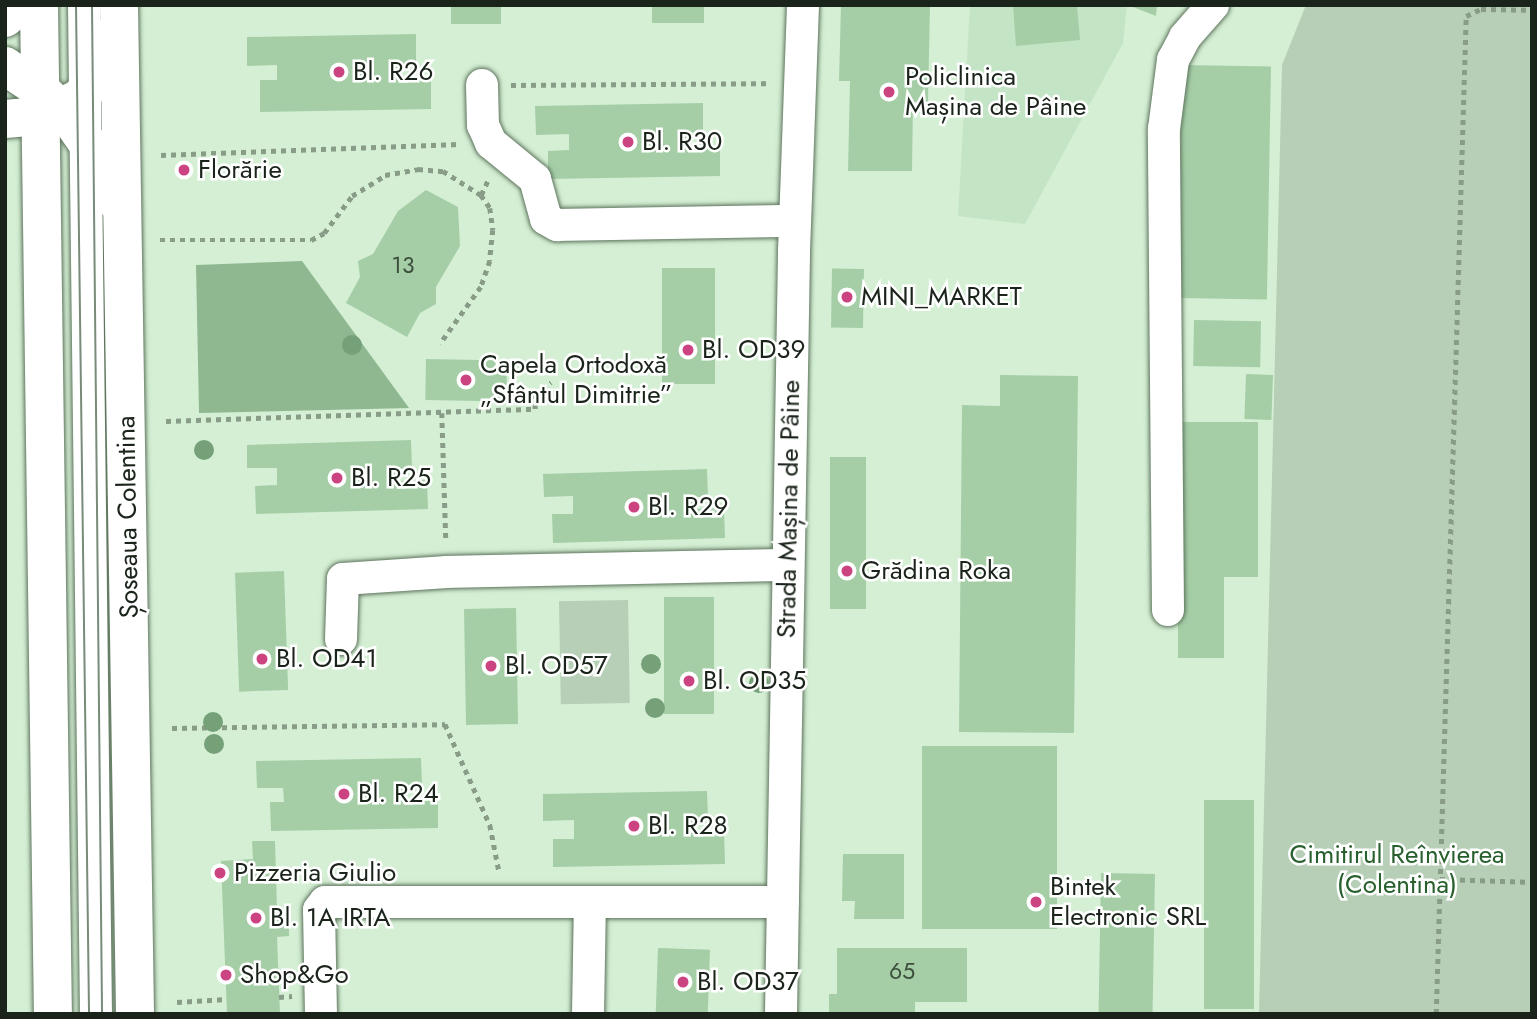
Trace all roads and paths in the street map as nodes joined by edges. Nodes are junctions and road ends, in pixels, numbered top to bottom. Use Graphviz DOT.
graph roads {
  1 [pos="20,5"];
  2 [pos="39,5"];
  3 [pos="84,5"];
  4 [pos="803,5"];
  5 [pos="1213,5"];
  6 [pos="1532,10"];
  7 [pos="119,13"];
  8 [pos="5,18"];
  9 [pos="5,66"];
  10 [pos="800,82"];
  11 [pos="482,85"];
  12 [pos="47,105"];
  13 [pos="5,131"];
  14 [pos="86,140"];
  15 [pos="491,143"];
  16 [pos="160,155"];
  17 [pos="44,210"];
  18 [pos="795,221"];
  19 [pos="124,230"];
  20 [pos="160,240"];
  21 [pos="88,264"];
  22 [pos="440,344"];
  23 [pos="551,382"];
  24 [pos="442,413"];
  25 [pos="166,421"];
  26 [pos="788,565"];
  27 [pos="447,572"];
  28 [pos="1168,610"];
  29 [pos="341,639"];
  30 [pos="172,728"];
  31 [pos="1440,879"];
  32 [pos="1532,882"];
  33 [pos="783,902"];
  34 [pos="506,903"];
  35 [pos="590,903"];
  36 [pos="227,999"];
  37 [pos="177,1002"];
  38 [pos="53,1014"];
  39 [pos="96,1014"];
  40 [pos="135,1014"];
  41 [pos="321,1014"];
  42 [pos="588,1014"];
  43 [pos="782,1014"];
  44 [pos="1436,1014"];
  1 -- 8 [label="main road"];
  2 -- 12 [label="main road, Șoseaua Colentina"];
  3 -- 12 [label="street"];
  4 -- 10 [label="street, Strada Mașina de Pâine"];
  5 -- 28 [label="street"];
  6 -- 31 [label="path"];
  7 -- 12 [label="main road, Șoseaua Colentina"];
  7 -- 19 [label="main road, Șoseaua Colentina"];
  9 -- 12 [label="main road"];
  10 -- 11 [label="path"];
  10 -- 18 [label="street, Strada Mașina de Pâine"];
  11 -- 15 [label="street"];
  12 -- 14 [label="main road"];
  12 -- 17 [label="main road, Șoseaua Colentina"];
  13 -- 17 [label="main road, Șoseaua Colentina"];
  14 -- 19 [label="main road"];
  14 -- 21 [label="street"];
  15 -- 16 [label="path"];
  15 -- 18 [label="street"];
  17 -- 21 [label="street"];
  17 -- 38 [label="main road, Șoseaua Colentina"];
  18 -- 26 [label="street, Strada Mașina de Pâine"];
  19 -- 40 [label="main road, Șoseaua Colentina"];
  20 -- 22 [label="path"];
  21 -- 39 [label="street"];
  23 -- 24 [label="path"];
  24 -- 25 [label="path"];
  24 -- 27 [label="path"];
  26 -- 27 [label="street"];
  26 -- 33 [label="street, Strada Mașina de Pâine"];
  27 -- 29 [label="street"];
  30 -- 34 [label="path"];
  31 -- 32 [label="path"];
  31 -- 44 [label="path"];
  33 -- 35 [label="street"];
  33 -- 43 [label="street, Strada Mașina de Pâine"];
  34 -- 35 [label="street"];
  34 -- 41 [label="street"];
  35 -- 42 [label="street"];
  36 -- 37 [label="path"];
}
